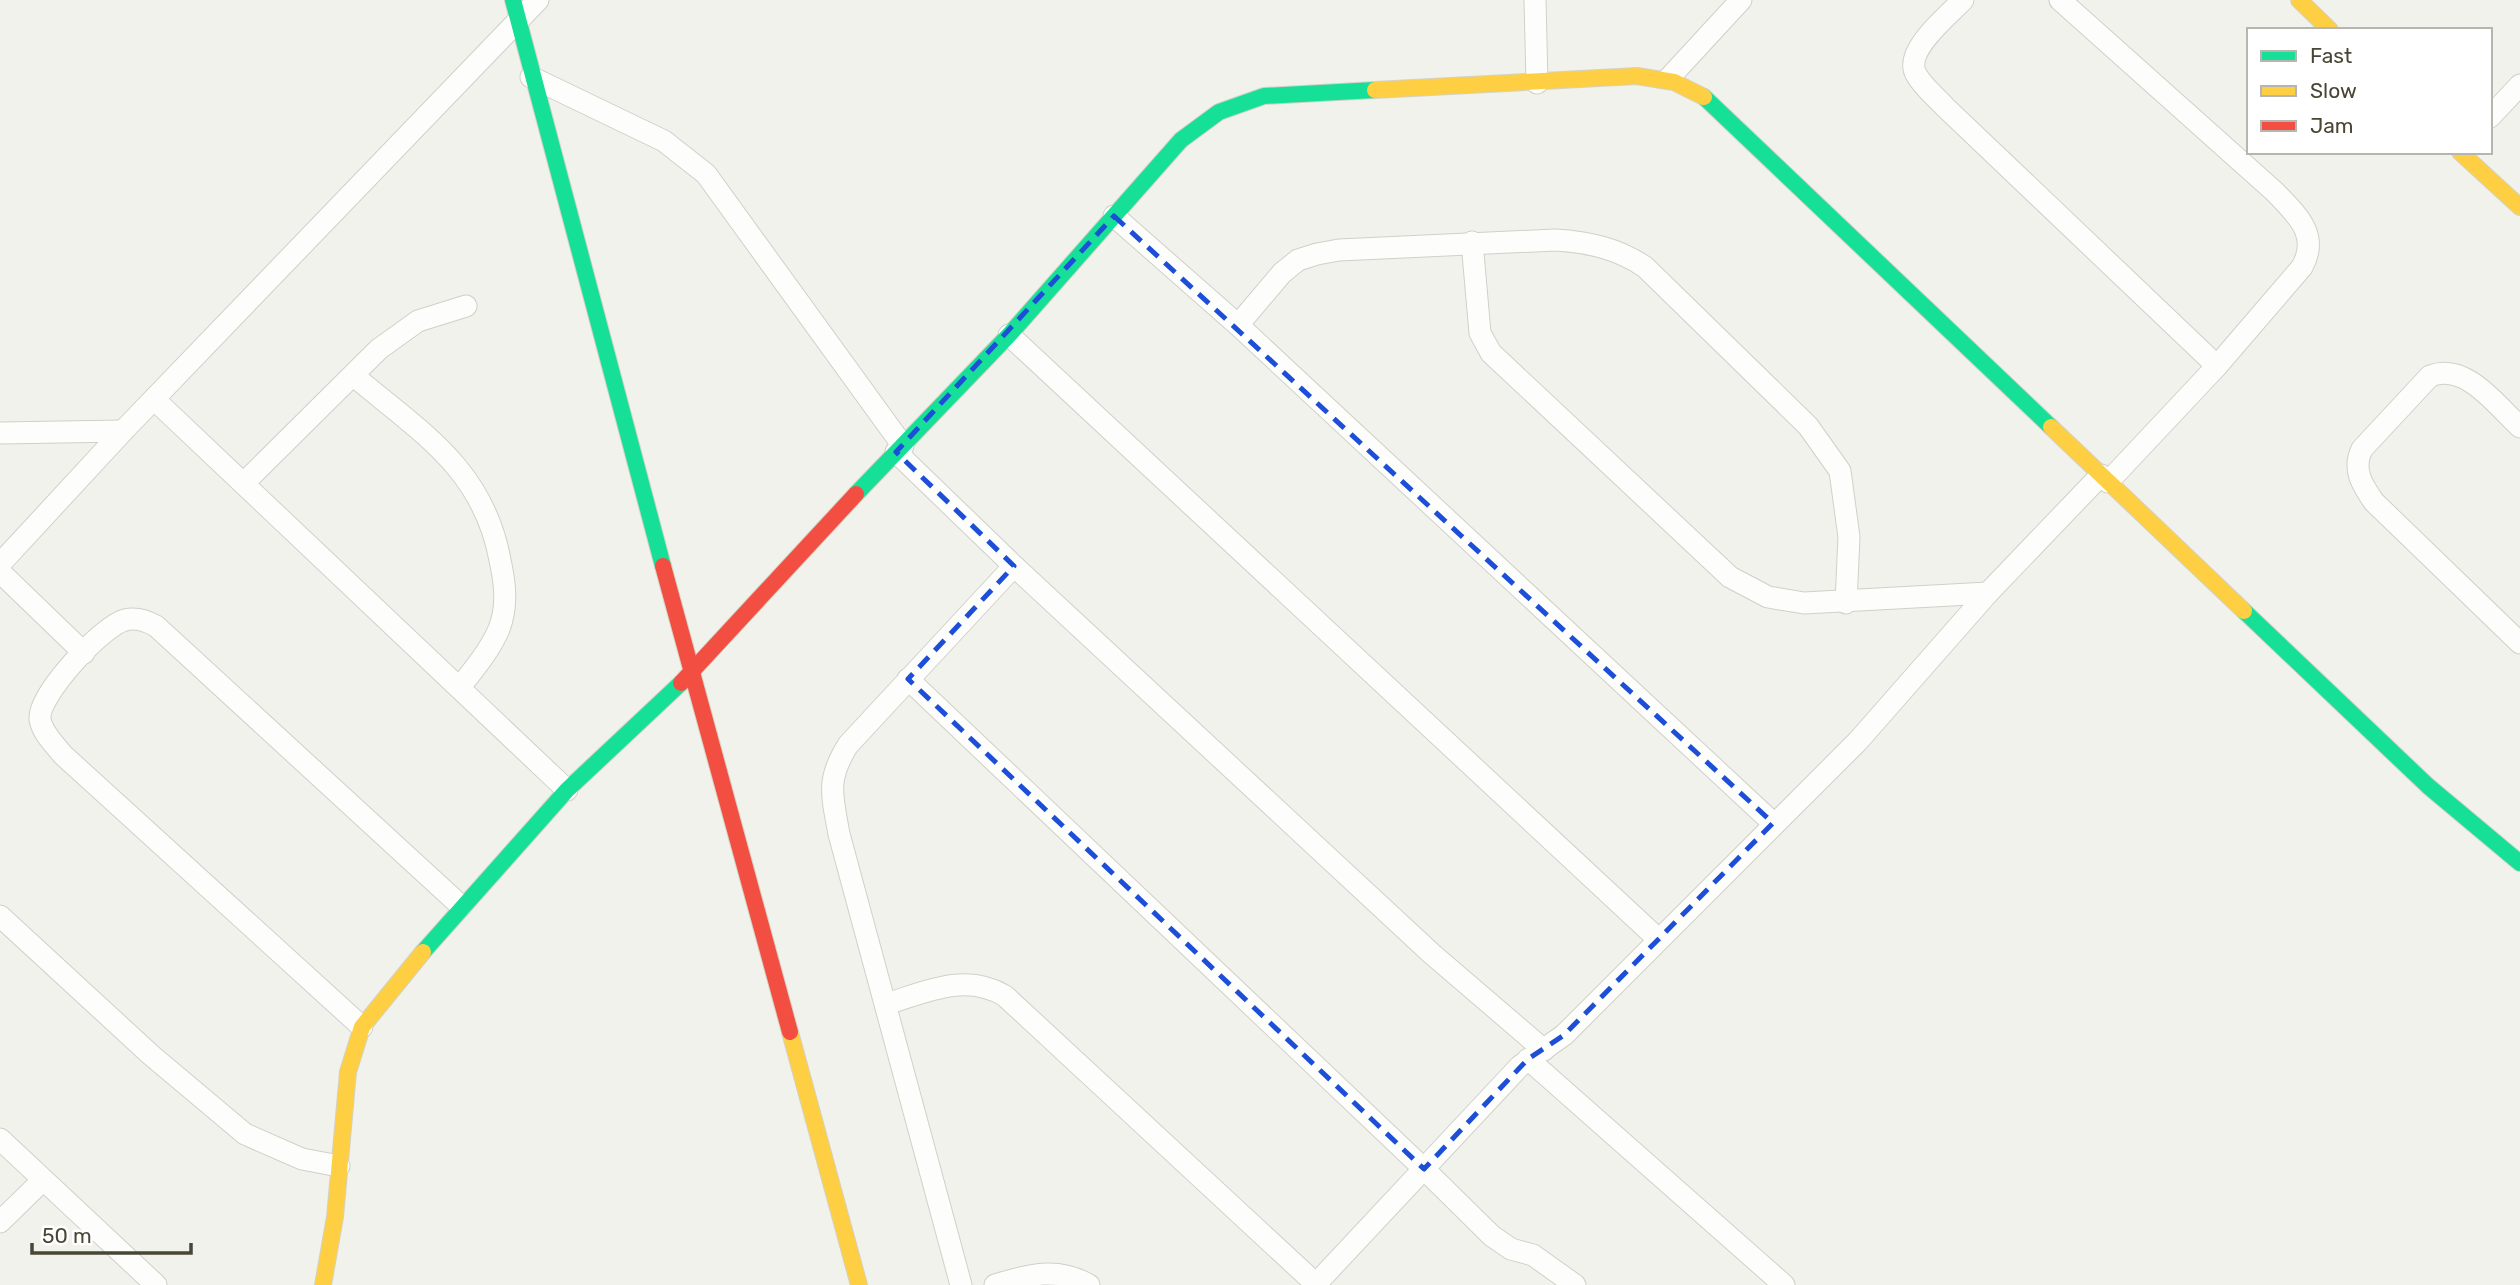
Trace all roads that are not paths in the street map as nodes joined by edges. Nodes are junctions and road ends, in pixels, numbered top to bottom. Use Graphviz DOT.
graph roads {
  1 [pos="538,0"];
  2 [pos="1535,0"];
  3 [pos="1741,0"];
  4 [pos="1963,0"];
  5 [pos="2060,0"];
  6 [pos="2299,0"];
  7 [pos="517,10"];
  8 [pos="2328,28"];
  9 [pos="531,76"];
  10 [pos="1669,78"];
  11 [pos="1537,83"];
  12 [pos="2520,85"];
  13 [pos="2492,115"];
  14 [pos="2462,154"];
  15 [pos="2520,208"];
  16 [pos="1114,216"];
  17 [pos="1472,242"];
  18 [pos="466,306"];
  19 [pos="1238,325"];
  20 [pos="1009,335"];
  21 [pos="2217,366"];
  22 [pos="354,376"];
  23 [pos="155,400"];
  24 [pos="2520,427"];
  25 [pos="123,431"];
  26 [pos="0,433"];
  27 [pos="900,449"];
  28 [pos="2104,479"];
  29 [pos="244,483"];
  30 [pos="0,564"];
  31 [pos="1014,566"];
  32 [pos="0,572"];
  33 [pos="1988,593"];
  34 [pos="1846,603"];
  35 [pos="2520,643"];
  36 [pos="84,653"];
  37 [pos="692,673"];
  38 [pos="908,679"];
  39 [pos="460,687"];
  40 [pos="567,790"];
  41 [pos="1773,823"];
  42 [pos="2520,863"];
  43 [pos="461,906"];
  44 [pos="0,916"];
  45 [pos="1658,939"];
  46 [pos="886,1004"];
  47 [pos="362,1027"];
  48 [pos="1536,1055"];
  49 [pos="0,1139"];
  50 [pos="339,1166"];
  51 [pos="1424,1169"];
  52 [pos="42,1181"];
  53 [pos="0,1222"];
  54 [pos="155,1285"];
  55 [pos="323,1285"];
  56 [pos="859,1285"];
  57 [pos="961,1285"];
  58 [pos="995,1285"];
  59 [pos="1088,1285"];
  60 [pos="1316,1285"];
  61 [pos="1575,1285"];
  62 [pos="1784,1285"];
  1 -- 7 [label="street"];
  2 -- 11 [label="street"];
  3 -- 10 [label="street"];
  4 -- 21 [label="street"];
  5 -- 21 [label="street"];
  6 -- 8 [label="street"];
  7 -- 9 [label="street"];
  7 -- 23 [label="street"];
  9 -- 27 [label="street"];
  9 -- 37 [label="street"];
  10 -- 11 [label="street"];
  10 -- 28 [label="street"];
  11 -- 16 [label="street"];
  12 -- 13 [label="street"];
  14 -- 15 [label="street"];
  16 -- 19 [label="street"];
  16 -- 20 [label="street"];
  17 -- 19 [label="street"];
  17 -- 34 [label="street"];
  17 -- 34 [label="street"];
  18 -- 22 [label="street"];
  19 -- 41 [label="street"];
  20 -- 27 [label="street"];
  20 -- 45 [label="street"];
  21 -- 28 [label="street"];
  22 -- 29 [label="street"];
  22 -- 39 [label="street"];
  23 -- 25 [label="street"];
  23 -- 29 [label="street"];
  24 -- 35 [label="street"];
  25 -- 26 [label="street"];
  25 -- 30 [label="street"];
  27 -- 31 [label="street"];
  27 -- 37 [label="street"];
  28 -- 33 [label="street"];
  28 -- 42 [label="street"];
  29 -- 39 [label="street"];
  31 -- 38 [label="street"];
  31 -- 48 [label="street"];
  32 -- 36 [label="street"];
  33 -- 34 [label="street"];
  33 -- 41 [label="street"];
  36 -- 43 [label="street"];
  36 -- 47 [label="street"];
  37 -- 40 [label="street"];
  37 -- 56 [label="street"];
  38 -- 46 [label="street"];
  38 -- 51 [label="street"];
  39 -- 40 [label="street"];
  40 -- 43 [label="street"];
  41 -- 45 [label="street"];
  43 -- 47 [label="street"];
  44 -- 50 [label="street"];
  45 -- 48 [label="street"];
  46 -- 57 [label="street"];
  46 -- 60 [label="street"];
  47 -- 50 [label="street"];
  48 -- 51 [label="street"];
  48 -- 62 [label="street"];
  49 -- 52 [label="street"];
  50 -- 55 [label="street"];
  51 -- 60 [label="street"];
  51 -- 61 [label="street"];
  52 -- 53 [label="street"];
  52 -- 54 [label="street"];
  58 -- 59 [label="street"];
}
